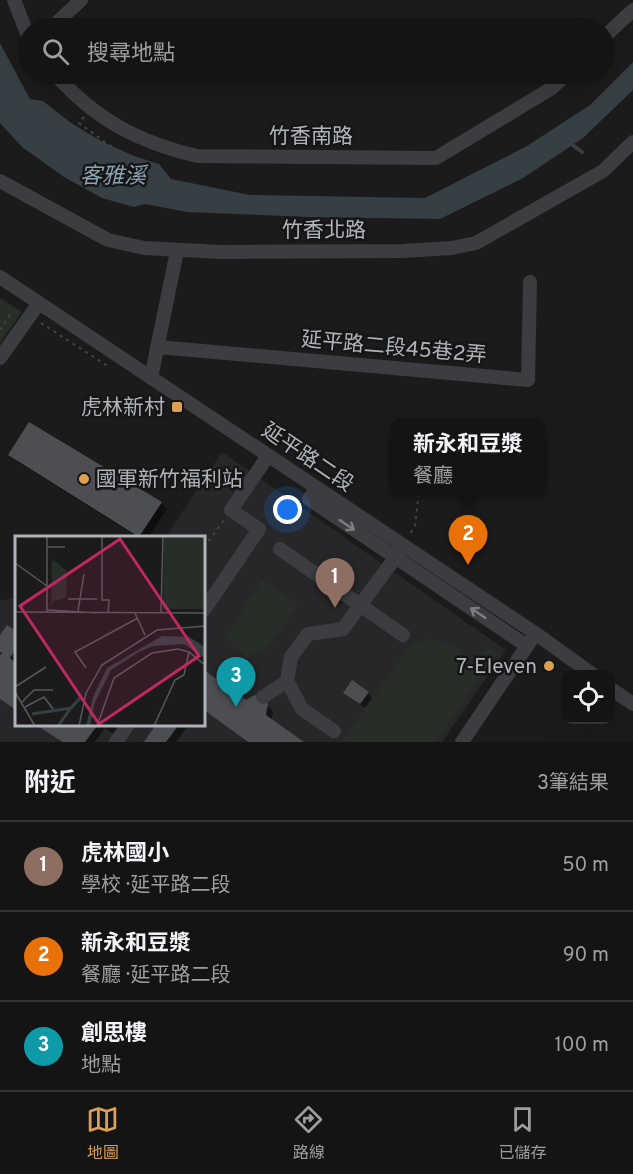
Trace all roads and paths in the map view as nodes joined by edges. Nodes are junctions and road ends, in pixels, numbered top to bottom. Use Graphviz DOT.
graph roads {
  1 [pos="14,0"];
  2 [pos="81,0"];
  3 [pos="633,10"];
  4 [pos="21,18"];
  5 [pos="62,18"];
  6 [pos="615,27"];
  7 [pos="64,84"];
  8 [pos="556,84"];
  9 [pos="91,118"];
  10 [pos="633,142"];
  11 [pos="112,147"];
  12 [pos="0,181"];
  13 [pos="177,250"];
  14 [pos="0,277"];
  15 [pos="530,282"];
  16 [pos="39,303"];
  17 [pos="13,311"];
  18 [pos="0,330"];
  19 [pos="158,346"];
  20 [pos="0,358"];
  21 [pos="151,378"];
  22 [pos="268,456"];
  23 [pos="317,488"];
  24 [pos="419,496"];
  25 [pos="231,510"];
  26 [pos="206,544"];
  27 [pos="403,546"];
  28 [pos="280,549"];
  29 [pos="395,558"];
  30 [pos="360,606"];
  31 [pos="206,607"];
  32 [pos="535,633"];
  33 [pos="403,635"];
  34 [pos="527,646"];
  35 [pos="585,670"];
  36 [pos="287,681"];
  37 [pos="615,692"];
  38 [pos="263,697"];
  39 [pos="633,705"];
  40 [pos="126,727"];
  41 [pos="334,731"];
  42 [pos="116,742"];
  43 [pos="462,742"];
  1 -- 4 [label="street"];
  2 -- 5 [label="street"];
  3 -- 6 [label="street"];
  7 -- 8 [label="street, 竹香南路"];
  9 -- 11 [label="path"];
  10 -- 13 [label="street, 竹香北路"];
  12 -- 13 [label="street, 竹香北路"];
  13 -- 19 [label="street"];
  14 -- 16 [label="street, 延平路二段"];
  15 -- 19 [label="street, 延平路二段45巷2弄"];
  16 -- 20 [label="street"];
  16 -- 21 [label="street, 延平路二段"];
  17 -- 18 [label="path"];
  19 -- 21 [label="street"];
  21 -- 22 [label="street, 延平路二段"];
  22 -- 23 [label="street, 延平路二段"];
  22 -- 25 [label="street"];
  23 -- 27 [label="street, 延平路二段"];
  23 -- 29 [label="street, one-way"];
  24 -- 27 [label="path"];
  25 -- 26 [label="path"];
  25 -- 31 [label="street"];
  27 -- 29 [label="street"];
  27 -- 32 [label="street, 延平路二段"];
  28 -- 30 [label="street"];
  29 -- 30 [label="street"];
  34 -- 29 [label="street, one-way"];
  30 -- 33 [label="street"];
  30 -- 36 [label="street"];
  32 -- 34 [label="street"];
  32 -- 35 [label="street, 延平路二段"];
  34 -- 43 [label="street"];
  36 -- 38 [label="street"];
  36 -- 41 [label="street"];
  37 -- 39 [label="street"];
  40 -- 42 [label="street"];
}
